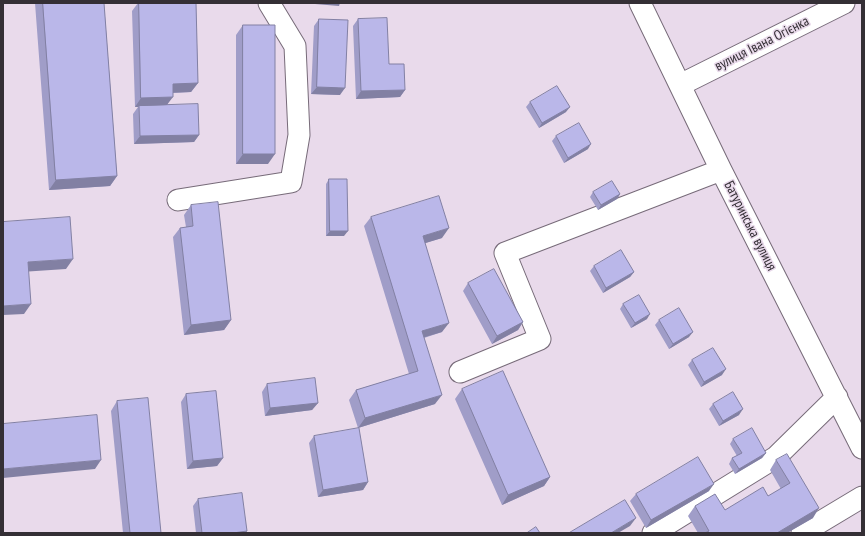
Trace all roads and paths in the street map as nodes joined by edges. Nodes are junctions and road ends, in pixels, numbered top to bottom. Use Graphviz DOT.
graph roads {
  1 [pos="269,3"];
  2 [pos="640,3"];
  3 [pos="844,3"];
  4 [pos="680,85"];
  5 [pos="721,170"];
  6 [pos="178,200"];
  7 [pos="460,372"];
  8 [pos="837,397"];
  9 [pos="862,448"];
  10 [pos="862,497"];
  11 [pos="653,533"];
  12 [pos="802,533"];
  1 -- 6 [label="street"];
  2 -- 4 [label="street, Батуринська вулиця"];
  3 -- 4 [label="street, вулиця Івана Огієнка"];
  4 -- 5 [label="street, Батуринська вулиця"];
  5 -- 7 [label="street"];
  5 -- 8 [label="street, Батуринська вулиця"];
  8 -- 9 [label="street, Батуринська вулиця"];
  8 -- 11 [label="street"];
  10 -- 12 [label="street"];
}
